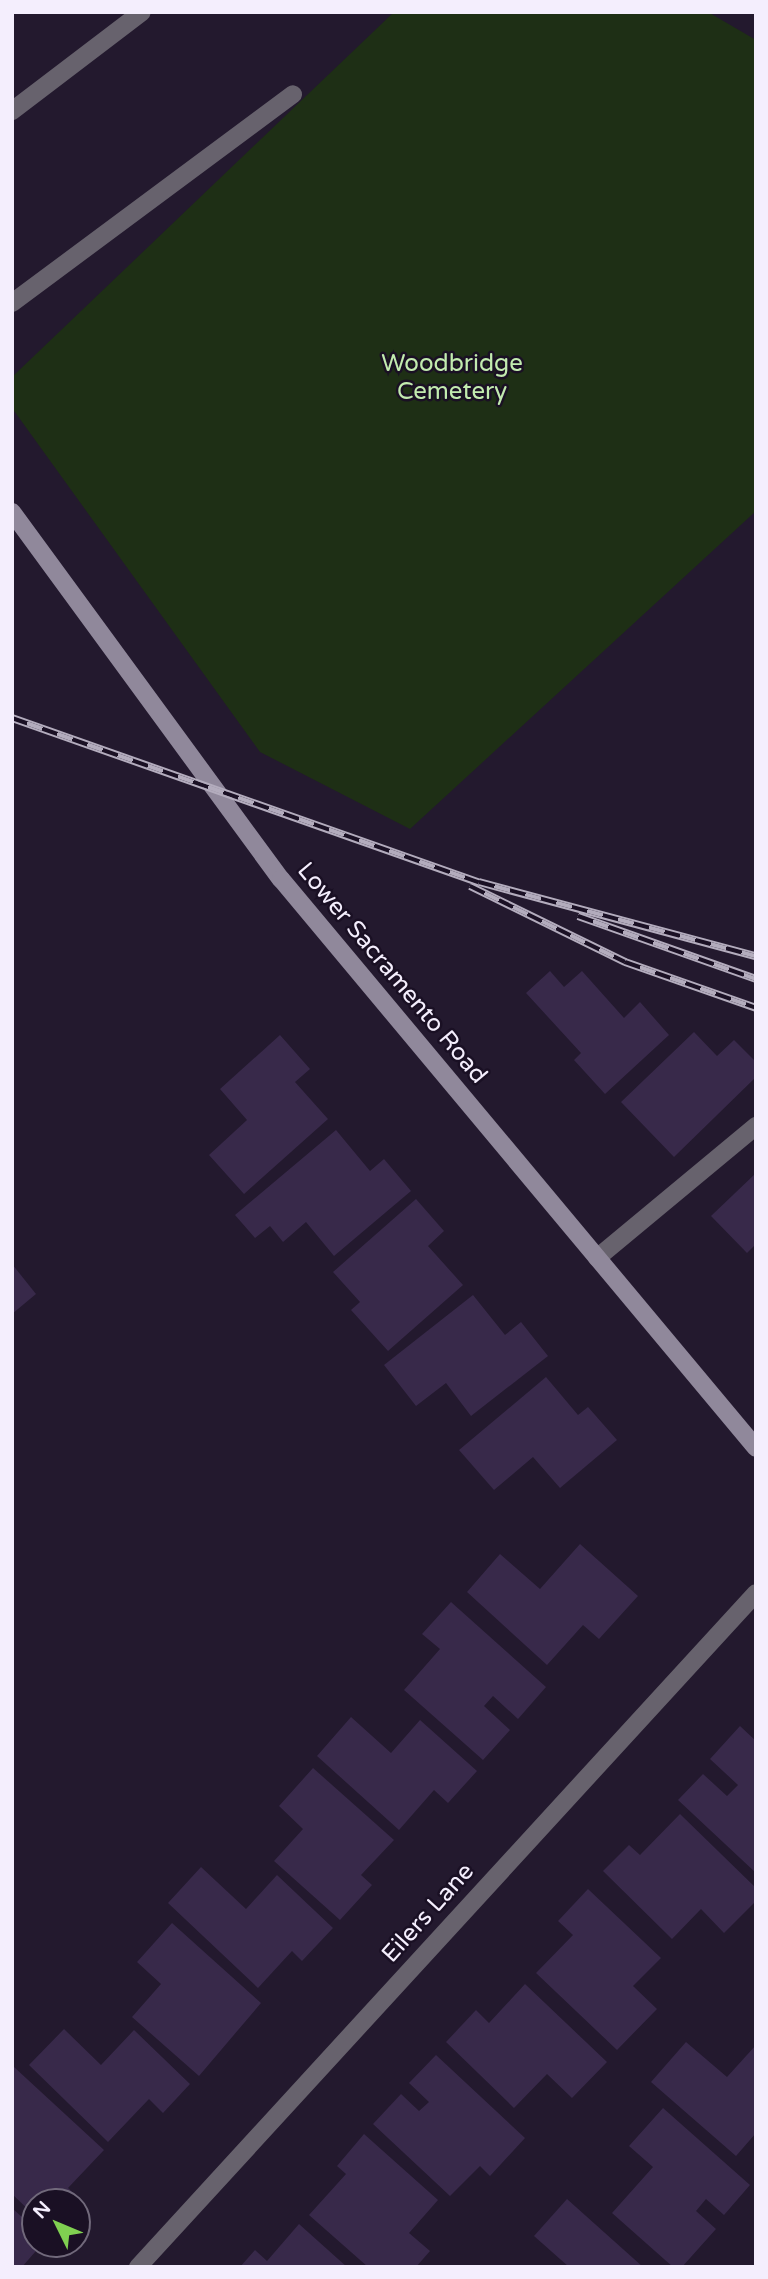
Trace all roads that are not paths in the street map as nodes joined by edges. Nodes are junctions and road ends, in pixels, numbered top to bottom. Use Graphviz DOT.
graph roads {
  1 [pos="142,12"];
  2 [pos="293,94"];
  3 [pos="12,111"];
  4 [pos="12,303"];
  5 [pos="12,512"];
  6 [pos="756,1126"];
  7 [pos="597,1258"];
  8 [pos="756,1448"];
  9 [pos="756,1593"];
  10 [pos="138,2267"];
  1 -- 3 [label="street"];
  2 -- 4 [label="street"];
  5 -- 7 [label="main road, Lower Sacramento Road"];
  6 -- 7 [label="street"];
  7 -- 8 [label="main road, Lower Sacramento Road"];
  9 -- 10 [label="street, Eilers Lane"];
}
